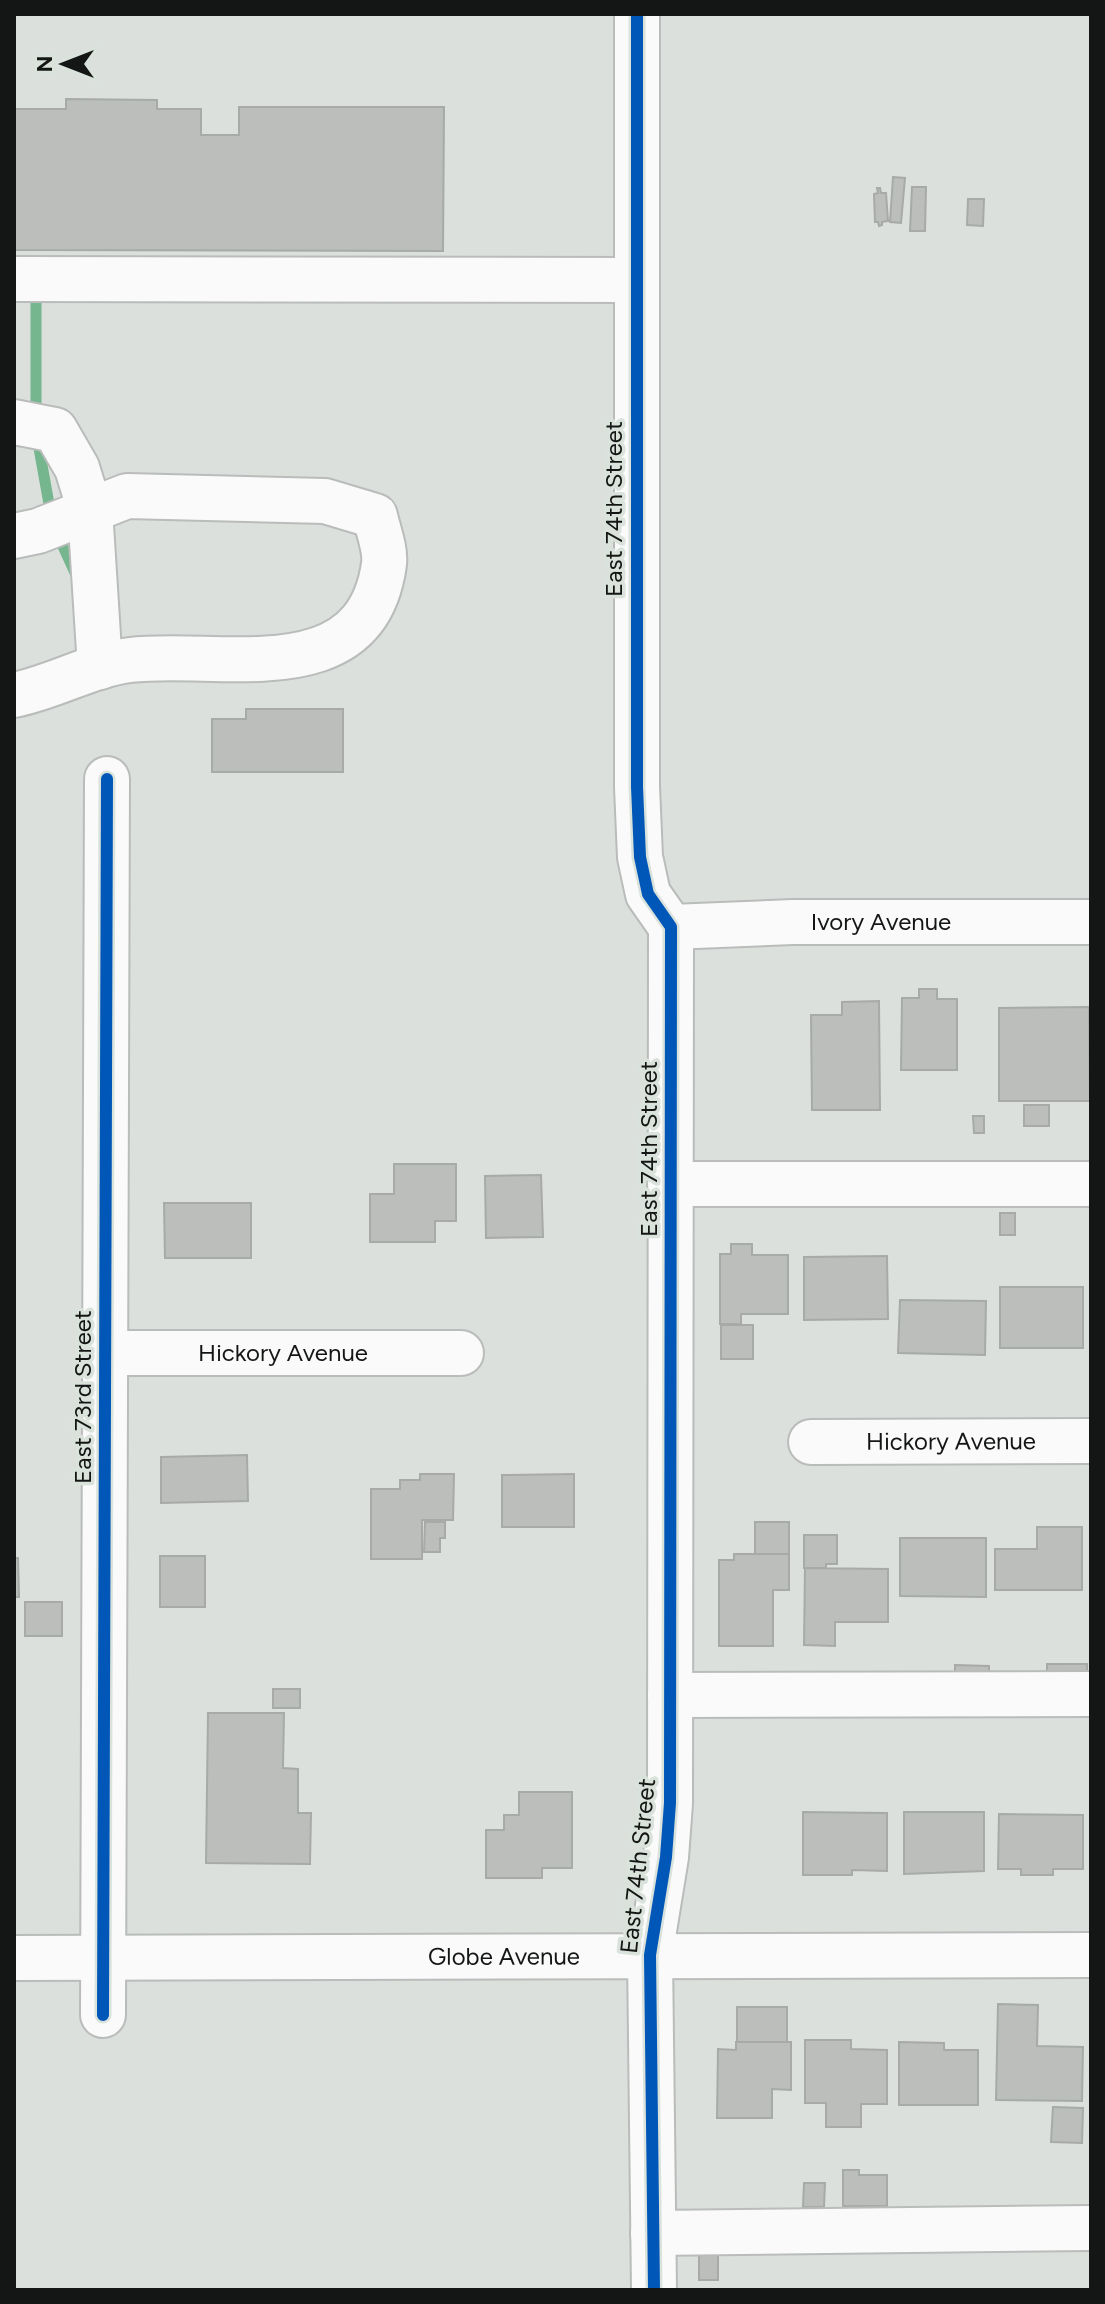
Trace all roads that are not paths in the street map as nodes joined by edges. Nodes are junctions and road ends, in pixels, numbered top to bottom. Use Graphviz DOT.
graph roads {
  1 [pos="637,14"];
  2 [pos="14,279"];
  3 [pos="636,280"];
  4 [pos="14,422"];
  5 [pos="90,510"];
  6 [pos="14,536"];
  7 [pos="100,667"];
  8 [pos="14,695"];
  9 [pos="107,779"];
  10 [pos="1091,922"];
  11 [pos="671,927"];
  12 [pos="670,1184"];
  13 [pos="1091,1184"];
  14 [pos="105,1353"];
  15 [pos="461,1353"];
  16 [pos="1091,1441"];
  17 [pos="811,1442"];
  18 [pos="1091,1694"];
  19 [pos="670,1695"];
  20 [pos="650,1955"];
  21 [pos="1091,1955"];
  22 [pos="103,1957"];
  23 [pos="14,1958"];
  24 [pos="103,2015"];
  25 [pos="1091,2228"];
  26 [pos="653,2233"];
  27 [pos="654,2290"];
  1 -- 3 [label="street, East 74th Street"];
  2 -- 3 [label="street"];
  3 -- 11 [label="street, East 74th Street"];
  4 -- 5 [label="street"];
  5 -- 6 [label="street"];
  5 -- 7 [label="street"];
  5 -- 7 [label="street"];
  7 -- 8 [label="street"];
  9 -- 14 [label="street, East 73rd Street"];
  10 -- 11 [label="street, Ivory Avenue"];
  11 -- 12 [label="street, East 74th Street"];
  12 -- 13 [label="street"];
  12 -- 19 [label="street, East 74th Street"];
  14 -- 15 [label="street, Hickory Avenue"];
  14 -- 22 [label="street, East 73rd Street"];
  16 -- 17 [label="street, Hickory Avenue"];
  18 -- 19 [label="street"];
  19 -- 20 [label="street, East 74th Street"];
  20 -- 21 [label="street, Globe Avenue"];
  20 -- 22 [label="street, Globe Avenue"];
  20 -- 26 [label="street, East 74th Street"];
  22 -- 23 [label="street, Globe Avenue"];
  22 -- 24 [label="street, East 73rd Street"];
  25 -- 26 [label="street"];
  26 -- 27 [label="street, East 74th Street"];
}
